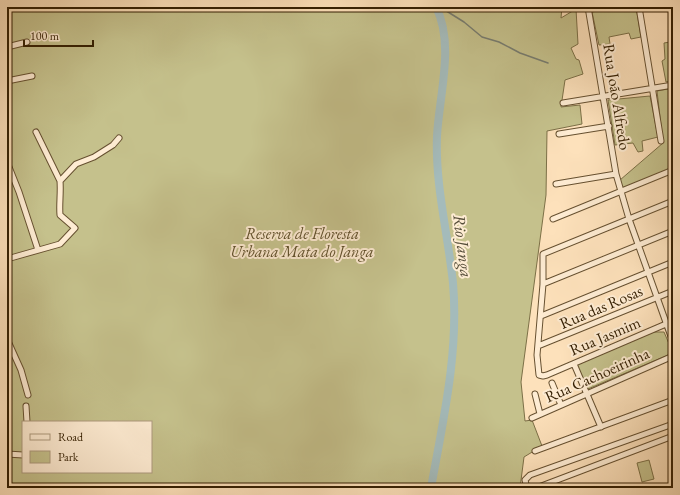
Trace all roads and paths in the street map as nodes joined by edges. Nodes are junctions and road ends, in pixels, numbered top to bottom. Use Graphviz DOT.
graph roads {
  1 [pos="588,7"];
  2 [pos="639,7"];
  3 [pos="27,42"];
  4 [pos="7,47"];
  5 [pos="32,76"];
  6 [pos="7,81"];
  7 [pos="673,85"];
  8 [pos="653,89"];
  9 [pos="604,97"];
  10 [pos="563,103"];
  11 [pos="609,126"];
  12 [pos="36,132"];
  13 [pos="558,134"];
  14 [pos="118,138"];
  15 [pos="660,141"];
  16 [pos="7,162"];
  17 [pos="673,170"];
  18 [pos="616,174"];
  19 [pos="60,181"];
  20 [pos="556,184"];
  21 [pos="621,192"];
  22 [pos="673,201"];
  23 [pos="553,219"];
  24 [pos="629,219"];
  25 [pos="673,231"];
  26 [pos="638,246"];
  27 [pos="38,250"];
  28 [pos="7,259"];
  29 [pos="673,262"];
  30 [pos="648,273"];
  31 [pos="543,284"];
  32 [pos="673,291"];
  33 [pos="656,298"];
  34 [pos="541,316"];
  35 [pos="673,321"];
  36 [pos="665,324"];
  37 [pos="7,339"];
  38 [pos="673,340"];
  39 [pos="538,346"];
  40 [pos="673,356"];
  41 [pos="574,364"];
  42 [pos="552,382"];
  43 [pos="587,393"];
  44 [pos="535,394"];
  45 [pos="28,395"];
  46 [pos="673,400"];
  47 [pos="561,404"];
  48 [pos="26,406"];
  49 [pos="540,414"];
  50 [pos="532,418"];
  51 [pos="27,421"];
  52 [pos="673,424"];
  53 [pos="602,427"];
  54 [pos="673,436"];
  55 [pos="627,442"];
  56 [pos="535,451"];
  57 [pos="630,452"];
  58 [pos="7,454"];
  59 [pos="22,455"];
  60 [pos="527,488"];
  61 [pos="536,488"];
  1 -- 9 [label="street, Rua João Alfredo"];
  2 -- 8 [label="street"];
  3 -- 4 [label="street"];
  5 -- 6 [label="street"];
  7 -- 8 [label="street"];
  8 -- 9 [label="street"];
  8 -- 15 [label="street"];
  9 -- 10 [label="street"];
  9 -- 11 [label="street, Rua João Alfredo"];
  11 -- 13 [label="street"];
  11 -- 18 [label="street, Rua João Alfredo"];
  12 -- 19 [label="street"];
  14 -- 19 [label="street"];
  16 -- 27 [label="street"];
  17 -- 21 [label="street"];
  18 -- 20 [label="street"];
  18 -- 21 [label="street, Rua João Alfredo"];
  19 -- 27 [label="street"];
  21 -- 23 [label="street"];
  21 -- 24 [label="street, Rua João Alfredo"];
  22 -- 24 [label="street"];
  24 -- 26 [label="street, Rua João Alfredo"];
  24 -- 31 [label="street"];
  25 -- 26 [label="street"];
  26 -- 30 [label="street, Rua João Alfredo"];
  26 -- 31 [label="street"];
  27 -- 28 [label="street"];
  29 -- 30 [label="street"];
  30 -- 33 [label="street, Rua João Alfredo"];
  30 -- 34 [label="street"];
  31 -- 34 [label="street"];
  32 -- 33 [label="street, Rua das Rosas"];
  33 -- 36 [label="street, Rua João Alfredo"];
  33 -- 39 [label="street, Rua das Rosas"];
  34 -- 39 [label="street"];
  35 -- 36 [label="street, Rua Jasmim"];
  36 -- 38 [label="street, Rua João Alfredo"];
  36 -- 41 [label="street, Rua Jasmim"];
  37 -- 45 [label="street"];
  39 -- 41 [label="street, Rua Jasmim"];
  40 -- 43 [label="street, Rua Cachoeirinha"];
  41 -- 43 [label="street"];
  42 -- 47 [label="street"];
  43 -- 47 [label="street, Rua Cachoeirinha"];
  43 -- 53 [label="street"];
  44 -- 49 [label="street"];
  46 -- 53 [label="street"];
  47 -- 49 [label="street, Rua Cachoeirinha"];
  48 -- 51 [label="street"];
  49 -- 50 [label="street, Rua Cachoeirinha"];
  52 -- 55 [label="street"];
  53 -- 56 [label="street"];
  54 -- 57 [label="street"];
  55 -- 57 [label="street"];
  55 -- 60 [label="street"];
  57 -- 61 [label="street"];
  58 -- 59 [label="street"];
}
